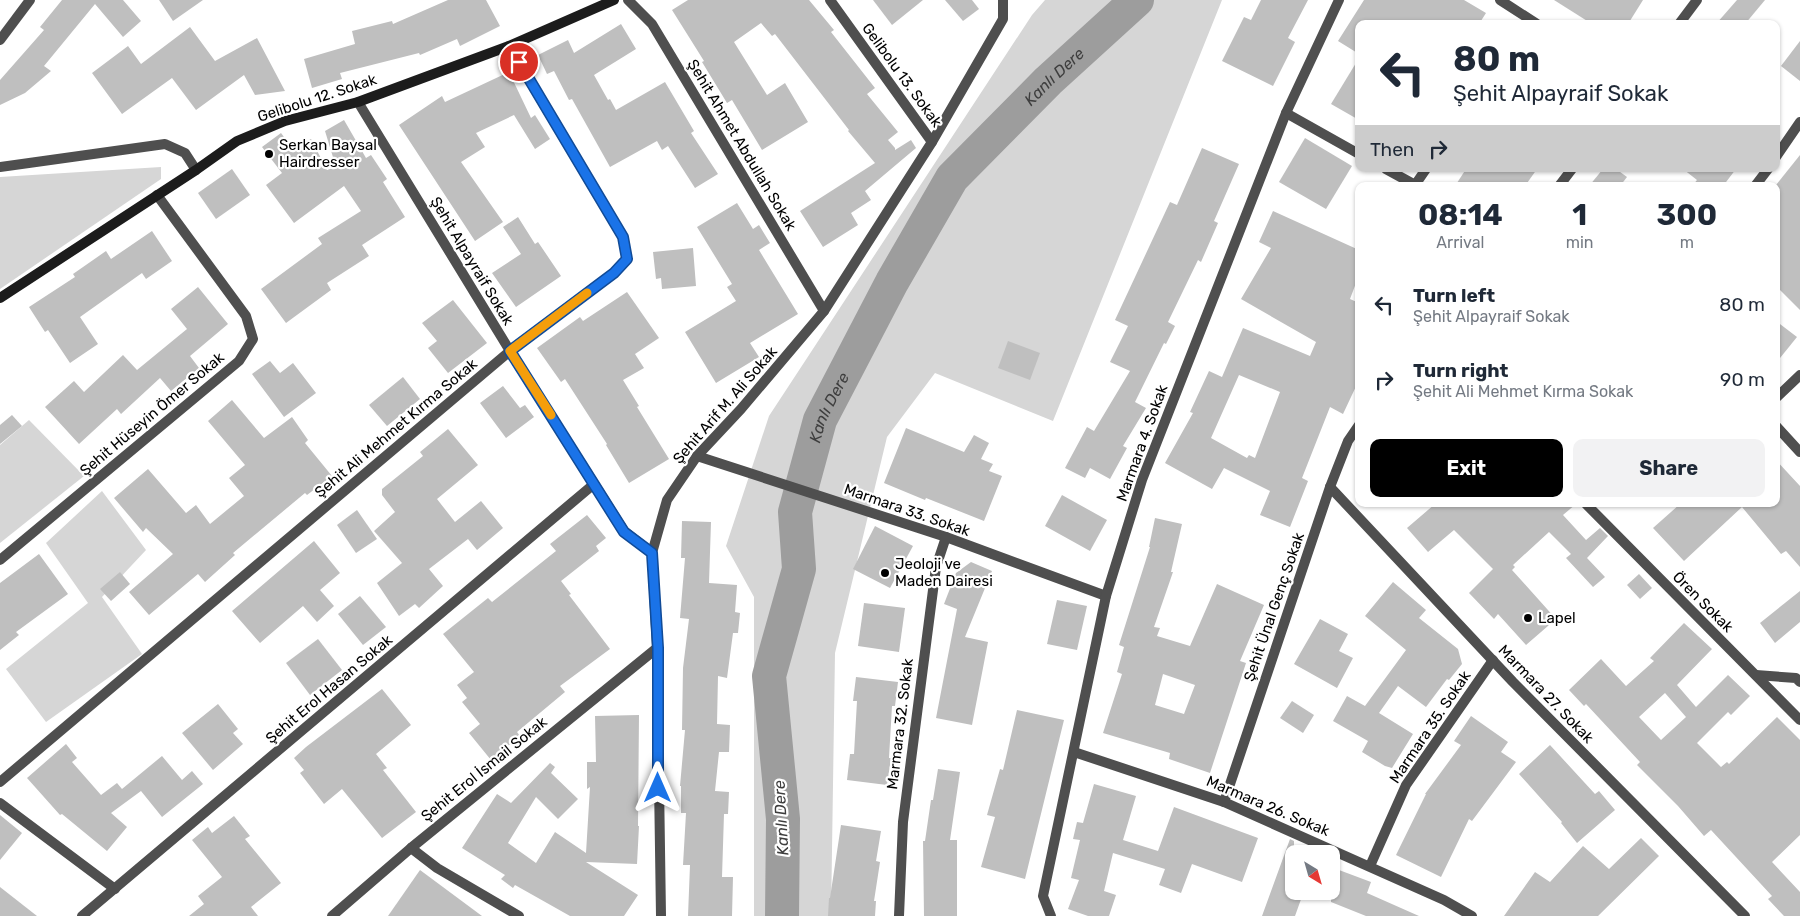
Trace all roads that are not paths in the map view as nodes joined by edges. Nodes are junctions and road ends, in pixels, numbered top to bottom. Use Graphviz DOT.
graph roads {
  1 [pos="614,0"];
  2 [pos="628,0"];
  3 [pos="830,0"];
  4 [pos="1003,0"];
  5 [pos="1339,0"];
  6 [pos="1500,0"];
  7 [pos="1697,0"];
  8 [pos="26,1"];
  9 [pos="1531,20"];
  10 [pos="1682,20"];
  11 [pos="0,40"];
  12 [pos="509,46"];
  13 [pos="358,102"];
  14 [pos="1286,113"];
  15 [pos="1800,122"];
  16 [pos="932,142"];
  17 [pos="1780,150"];
  18 [pos="1355,152"];
  19 [pos="0,167"];
  20 [pos="196,170"];
  21 [pos="1391,172"];
  22 [pos="1570,172"];
  23 [pos="1409,182"];
  24 [pos="1562,182"];
  25 [pos="157,195"];
  26 [pos="0,298"];
  27 [pos="824,311"];
  28 [pos="510,351"];
  29 [pos="1800,375"];
  30 [pos="1780,394"];
  31 [pos="1780,430"];
  32 [pos="1355,431"];
  33 [pos="1800,452"];
  34 [pos="697,456"];
  35 [pos="594,484"];
  36 [pos="1330,487"];
  37 [pos="1589,507"];
  38 [pos="946,537"];
  39 [pos="652,553"];
  40 [pos="0,560"];
  41 [pos="1106,596"];
  42 [pos="658,648"];
  43 [pos="1493,660"];
  44 [pos="1756,675"];
  45 [pos="1800,682"];
  46 [pos="1800,720"];
  47 [pos="1074,752"];
  48 [pos="0,782"];
  49 [pos="1224,802"];
  50 [pos="0,803"];
  51 [pos="411,848"];
  52 [pos="1370,866"];
  53 [pos="115,889"];
  54 [pos="82,916"];
  55 [pos="332,916"];
  56 [pos="520,916"];
  57 [pos="660,916"];
  58 [pos="899,916"];
  59 [pos="1052,916"];
  60 [pos="1472,916"];
  61 [pos="1745,916"];
  1 -- 12 [label="street, Gelibolu 12. Sokak"];
  2 -- 27 [label="street, Şehit Ahmet Abdullah Sokak"];
  3 -- 16 [label="street, Gelibolu 13. Sokak"];
  4 -- 16 [label="street, Şehit Arif M. Ali Sokak"];
  5 -- 14 [label="street, Marmara 4. Sokak"];
  6 -- 9 [label="street"];
  7 -- 10 [label="street"];
  8 -- 11 [label="street"];
  12 -- 13 [label="street, Gelibolu 12. Sokak"];
  12 -- 28 [label="street, Şehit Ali Mehmet Kırma Sokak"];
  13 -- 20 [label="street, Gelibolu 12. Sokak"];
  13 -- 28 [label="street, Şehit Alpayraif Sokak"];
  14 -- 18 [label="street"];
  14 -- 41 [label="street, Marmara 4. Sokak"];
  15 -- 17 [label="street"];
  16 -- 27 [label="street, Şehit Arif M. Ali Sokak"];
  19 -- 20 [label="street"];
  20 -- 25 [label="street, Gelibolu 12. Sokak"];
  21 -- 23 [label="street"];
  22 -- 24 [label="street"];
  25 -- 26 [label="street, Gelibolu 12. Sokak"];
  25 -- 40 [label="street, Şehit Hüseyin Ömer Sokak"];
  27 -- 34 [label="street, Şehit Arif M. Ali Sokak"];
  28 -- 35 [label="street, Şehit Alpayraif Sokak"];
  28 -- 48 [label="street, Şehit Ali Mehmet Kırma Sokak"];
  29 -- 30 [label="street"];
  31 -- 33 [label="street"];
  32 -- 36 [label="street, Şehit Ünal Genç Sokak"];
  34 -- 38 [label="street, Marmara 33. Sokak"];
  34 -- 39 [label="street, Şehit Arif M. Ali Sokak"];
  35 -- 39 [label="street, Şehit Alpayraif Sokak"];
  35 -- 53 [label="street, Şehit Erol Hasan Sokak"];
  36 -- 43 [label="street, Marmara 27. Sokak"];
  36 -- 49 [label="street, Şehit Ünal Genç Sokak"];
  37 -- 44 [label="street, Ören Sokak"];
  38 -- 41 [label="street, Marmara 33. Sokak"];
  38 -- 58 [label="street, Marmara 32. Sokak"];
  39 -- 42 [label="street, Şehit Arif M. Ali Sokak"];
  41 -- 47 [label="street, Marmara 4. Sokak"];
  42 -- 51 [label="street, Şehit Erol İsmail Sokak"];
  42 -- 57 [label="street, Şehit Arif M. Ali Sokak"];
  43 -- 52 [label="street, Marmara 35. Sokak"];
  43 -- 61 [label="street, Marmara 27. Sokak"];
  44 -- 45 [label="street"];
  44 -- 46 [label="street, Ören Sokak"];
  47 -- 49 [label="street, Marmara 26. Sokak"];
  47 -- 59 [label="street, Marmara 4. Sokak"];
  49 -- 52 [label="street, Marmara 26. Sokak"];
  50 -- 53 [label="street"];
  51 -- 55 [label="street, Şehit Erol İsmail Sokak"];
  51 -- 56 [label="street"];
  52 -- 60 [label="street, Marmara 26. Sokak"];
  53 -- 54 [label="street, Şehit Erol Hasan Sokak"];
}
